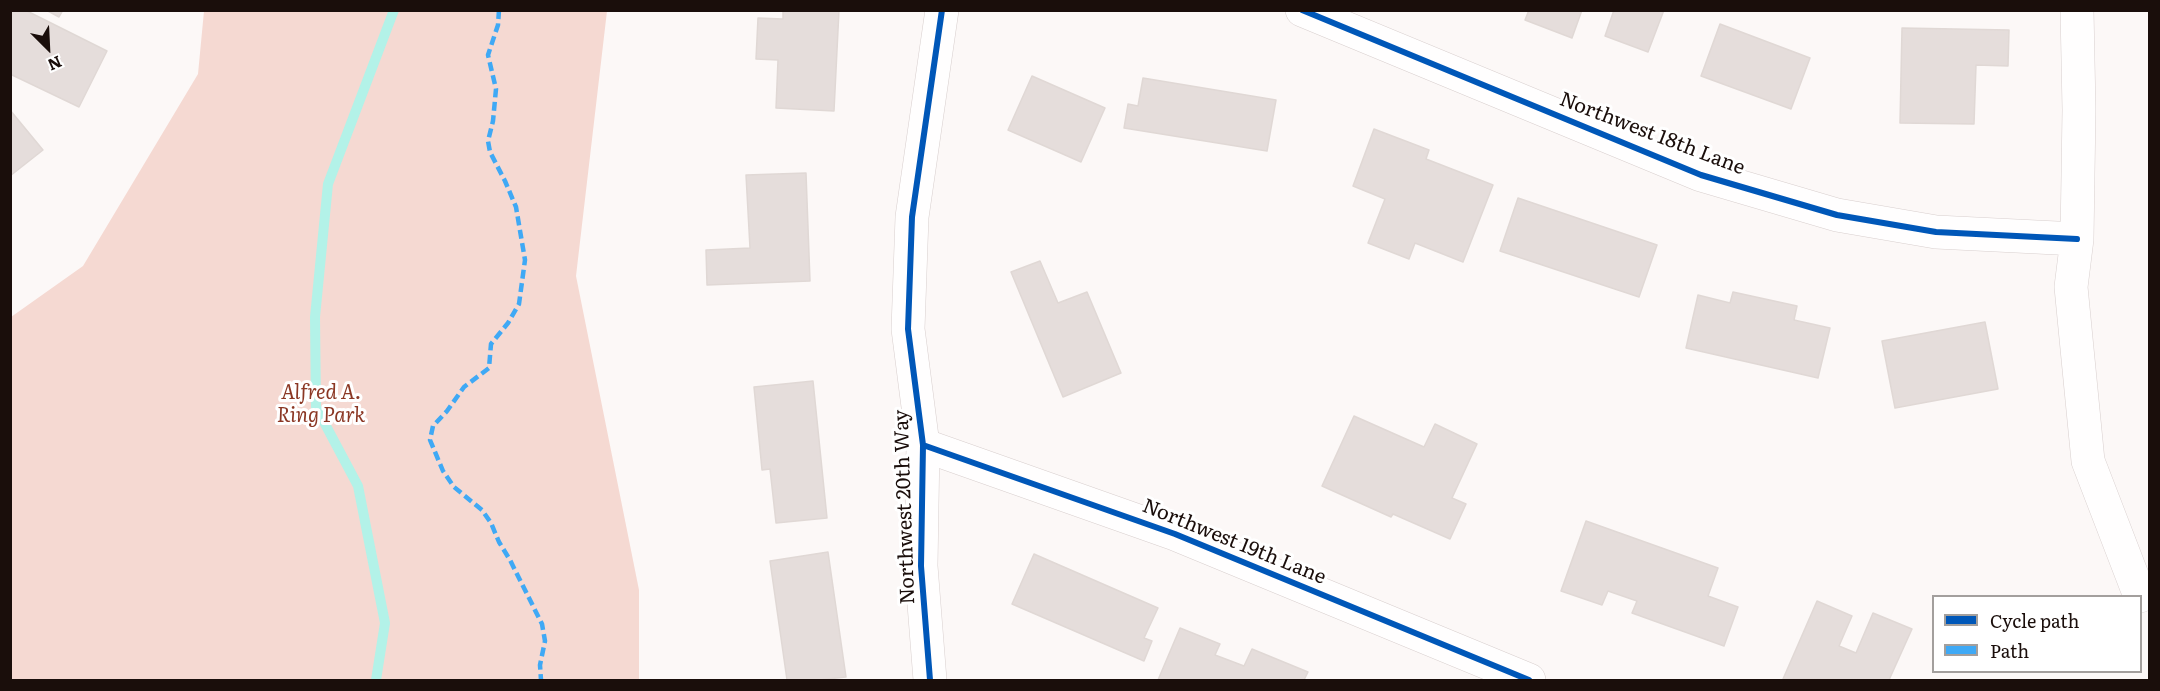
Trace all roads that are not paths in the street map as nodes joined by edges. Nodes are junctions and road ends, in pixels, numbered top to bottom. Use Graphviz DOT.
graph roads {
  1 [pos="942,10"];
  2 [pos="1302,10"];
  3 [pos="2077,10"];
  4 [pos="2077,238"];
  5 [pos="923,445"];
  6 [pos="2139,595"];
  7 [pos="2142,602"];
  8 [pos="2150,619"];
  9 [pos="930,681"];
  10 [pos="1529,681"];
  1 -- 5 [label="street, Northwest 20th Way"];
  2 -- 4 [label="street, Northwest 18th Lane"];
  3 -- 4 [label="street"];
  4 -- 6 [label="street"];
  5 -- 9 [label="street, Northwest 20th Way"];
  5 -- 10 [label="street, Northwest 19th Lane"];
  7 -- 8 [label="street"];
}
